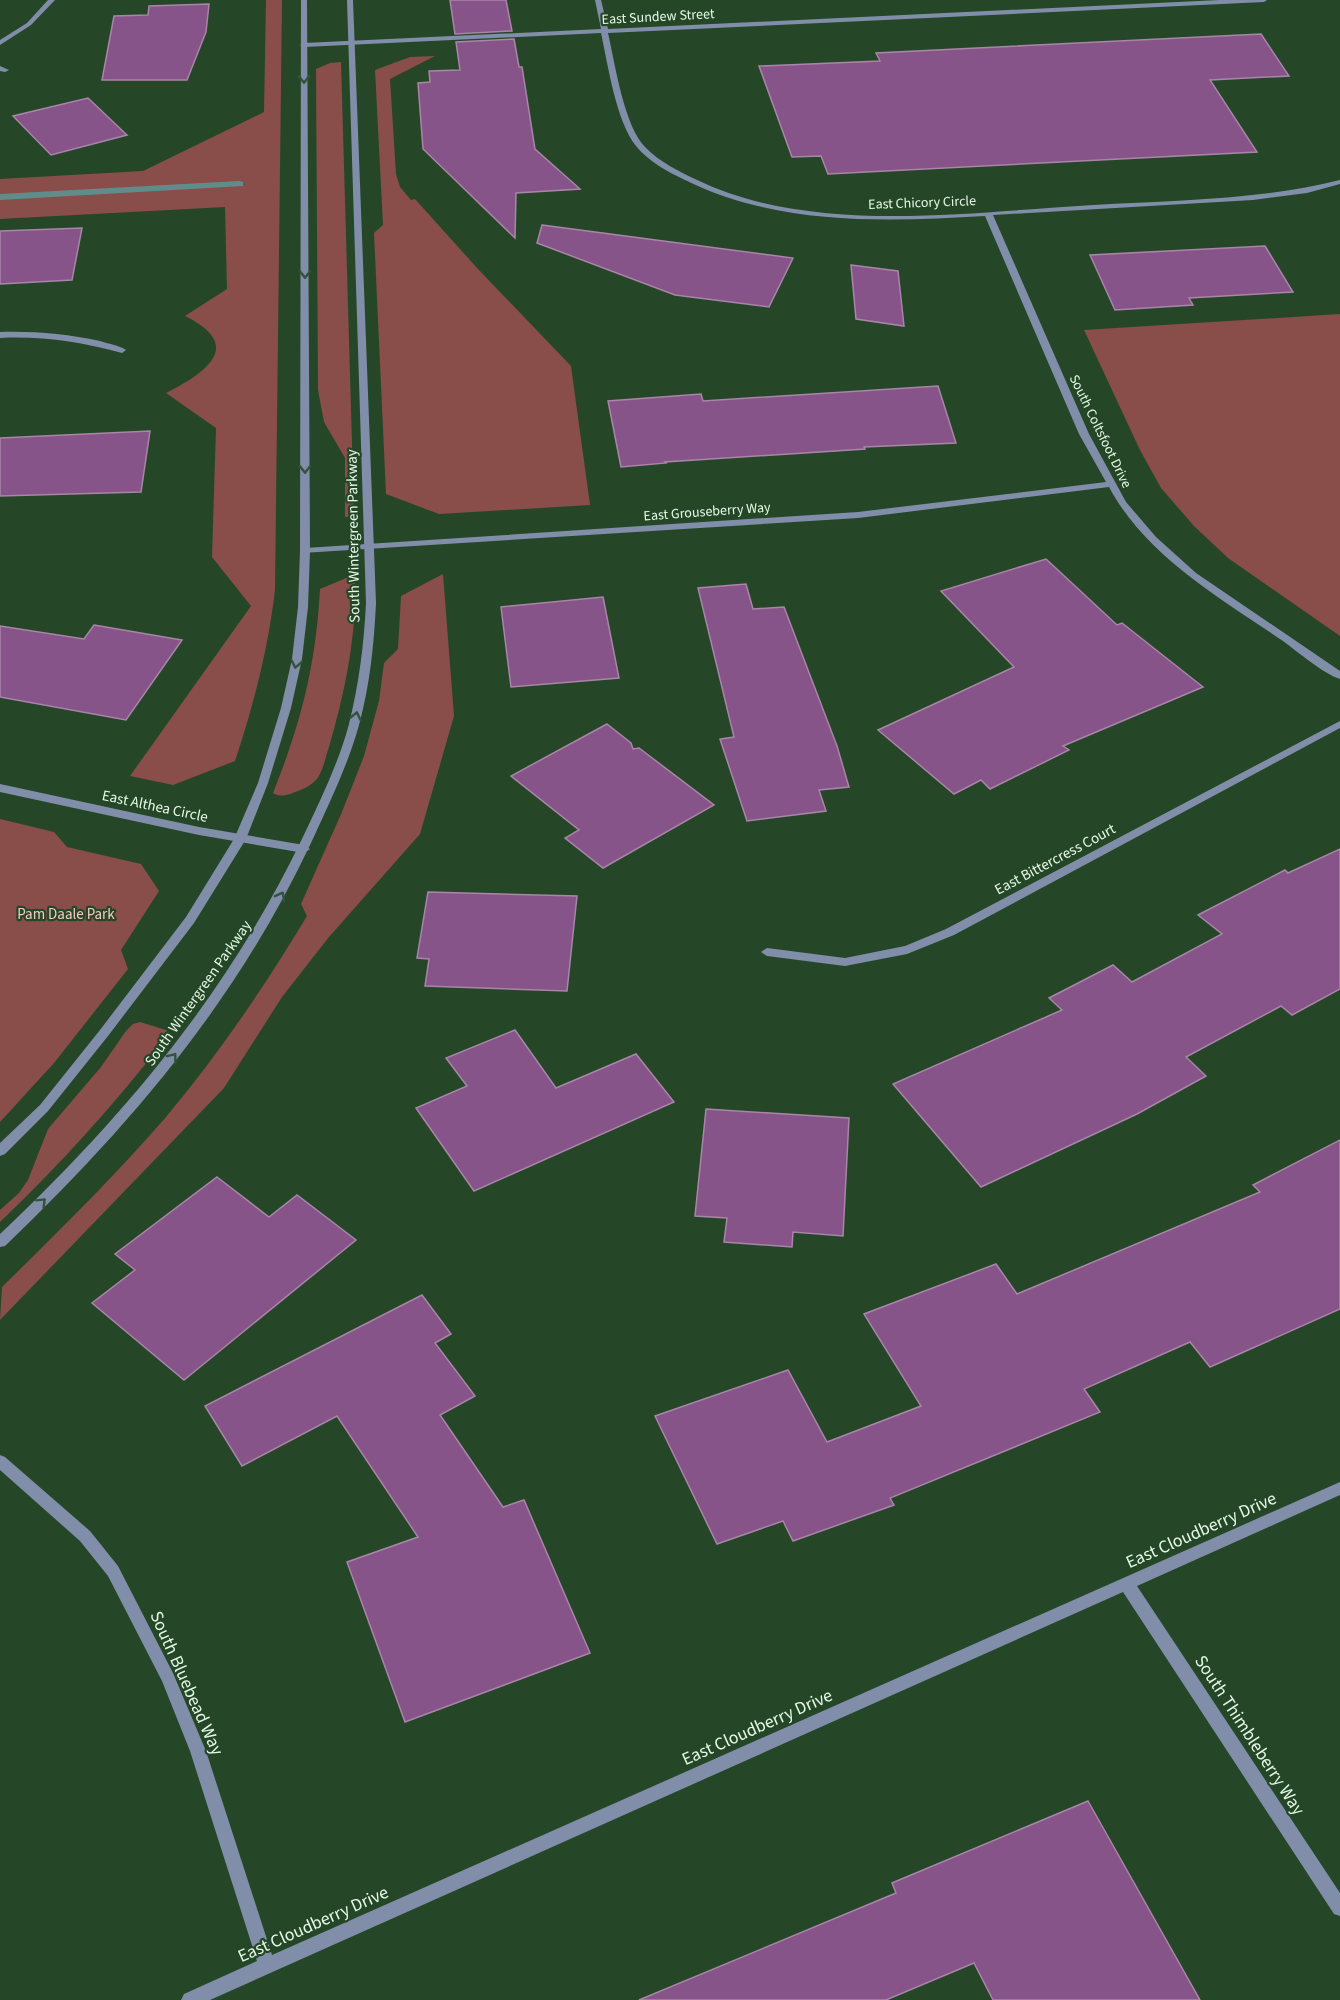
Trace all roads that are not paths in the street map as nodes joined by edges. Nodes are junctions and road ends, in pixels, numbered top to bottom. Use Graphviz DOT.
graph roads {
  1 [pos="52,0"];
  2 [pos="304,0"];
  3 [pos="350,0"];
  4 [pos="598,0"];
  5 [pos="1264,0"];
  6 [pos="606,31"];
  7 [pos="0,42"];
  8 [pos="352,43"];
  9 [pos="304,45"];
  10 [pos="1340,182"];
  11 [pos="988,213"];
  12 [pos="0,335"];
  13 [pos="122,350"];
  14 [pos="1110,484"];
  15 [pos="369,546"];
  16 [pos="305,551"];
  17 [pos="1340,676"];
  18 [pos="1340,724"];
  19 [pos="0,788"];
  20 [pos="240,839"];
  21 [pos="304,849"];
  22 [pos="767,952"];
  23 [pos="0,1151"];
  24 [pos="0,1242"];
  25 [pos="0,1461"];
  26 [pos="1340,1488"];
  27 [pos="1127,1584"];
  28 [pos="1340,1908"];
  29 [pos="267,1965"];
  30 [pos="190,2000"];
  1 -- 7 [label="street"];
  2 -- 9 [label="street"];
  3 -- 8 [label="street, South Wintergreen Parkway"];
  4 -- 6 [label="street, East Chicory Circle"];
  5 -- 6 [label="street, East Sundew Street"];
  6 -- 8 [label="street, East Sundew Street"];
  6 -- 11 [label="street, East Chicory Circle"];
  8 -- 9 [label="street, East Sundew Street"];
  8 -- 15 [label="street, South Wintergreen Parkway"];
  9 -- 16 [label="street, one-way"];
  10 -- 11 [label="street, East Chicory Circle"];
  11 -- 14 [label="street, South Coltsfoot Drive"];
  12 -- 13 [label="street"];
  14 -- 15 [label="street, East Grouseberry Way"];
  14 -- 17 [label="street, South Coltsfoot Drive"];
  15 -- 16 [label="street, East Grouseberry Way"];
  21 -- 15 [label="street, South Wintergreen Parkway, one-way"];
  16 -- 20 [label="street, one-way"];
  18 -- 22 [label="street, East Bittercress Court"];
  19 -- 20 [label="street, East Althea Circle"];
  20 -- 21 [label="street, East Althea Circle"];
  20 -- 23 [label="street"];
  24 -- 21 [label="street, South Wintergreen Parkway, one-way"];
  25 -- 29 [label="street, South Bluebead Way"];
  26 -- 27 [label="street, East Cloudberry Drive"];
  27 -- 28 [label="street, South Thimbleberry Way"];
  27 -- 29 [label="street, East Cloudberry Drive"];
  29 -- 30 [label="street, East Cloudberry Drive"];
}
